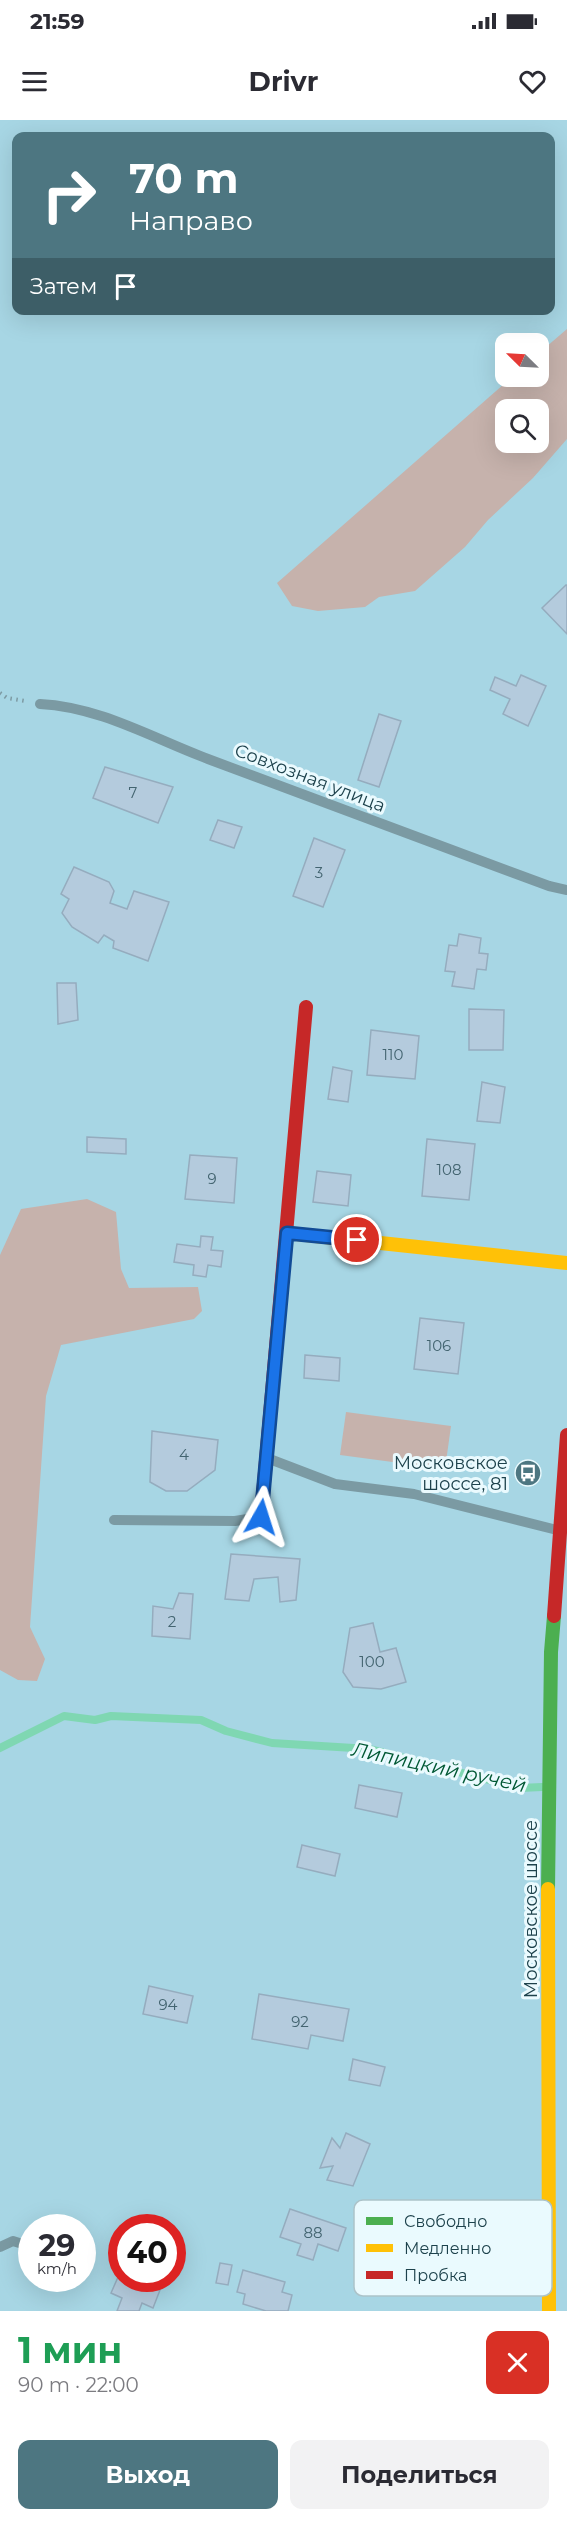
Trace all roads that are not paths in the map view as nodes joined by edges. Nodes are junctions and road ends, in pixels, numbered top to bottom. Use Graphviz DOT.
graph roads {
  1 [pos="40,704"];
  2 [pos="567,890"];
  3 [pos="306,1007"];
  4 [pos="287,1233"];
  5 [pos="567,1263"];
  6 [pos="567,1435"];
  7 [pos="267,1458"];
  8 [pos="261,1517"];
  9 [pos="114,1521"];
  10 [pos="559,1531"];
  11 [pos="562,1548"];
  12 [pos="550,2200"];
  13 [pos="18,2242"];
  14 [pos="0,2247"];
  15 [pos="549,2296"];
  16 [pos="549,2311"];
  1 -- 2 [label="lane, Совхозная улица"];
  3 -- 4 [label="main road"];
  4 -- 5 [label="main road"];
  4 -- 7 [label="main road"];
  6 -- 10 [label="main road, Московское шоссе"];
  7 -- 8 [label="main road"];
  7 -- 10 [label="lane"];
  8 -- 9 [label="lane"];
  10 -- 11 [label="main road, Московское шоссе"];
  11 -- 12 [label="main road, Московское шоссе"];
  13 -- 14 [label="lane"];
  15 -- 16 [label="main road, Московское шоссе"];
}
